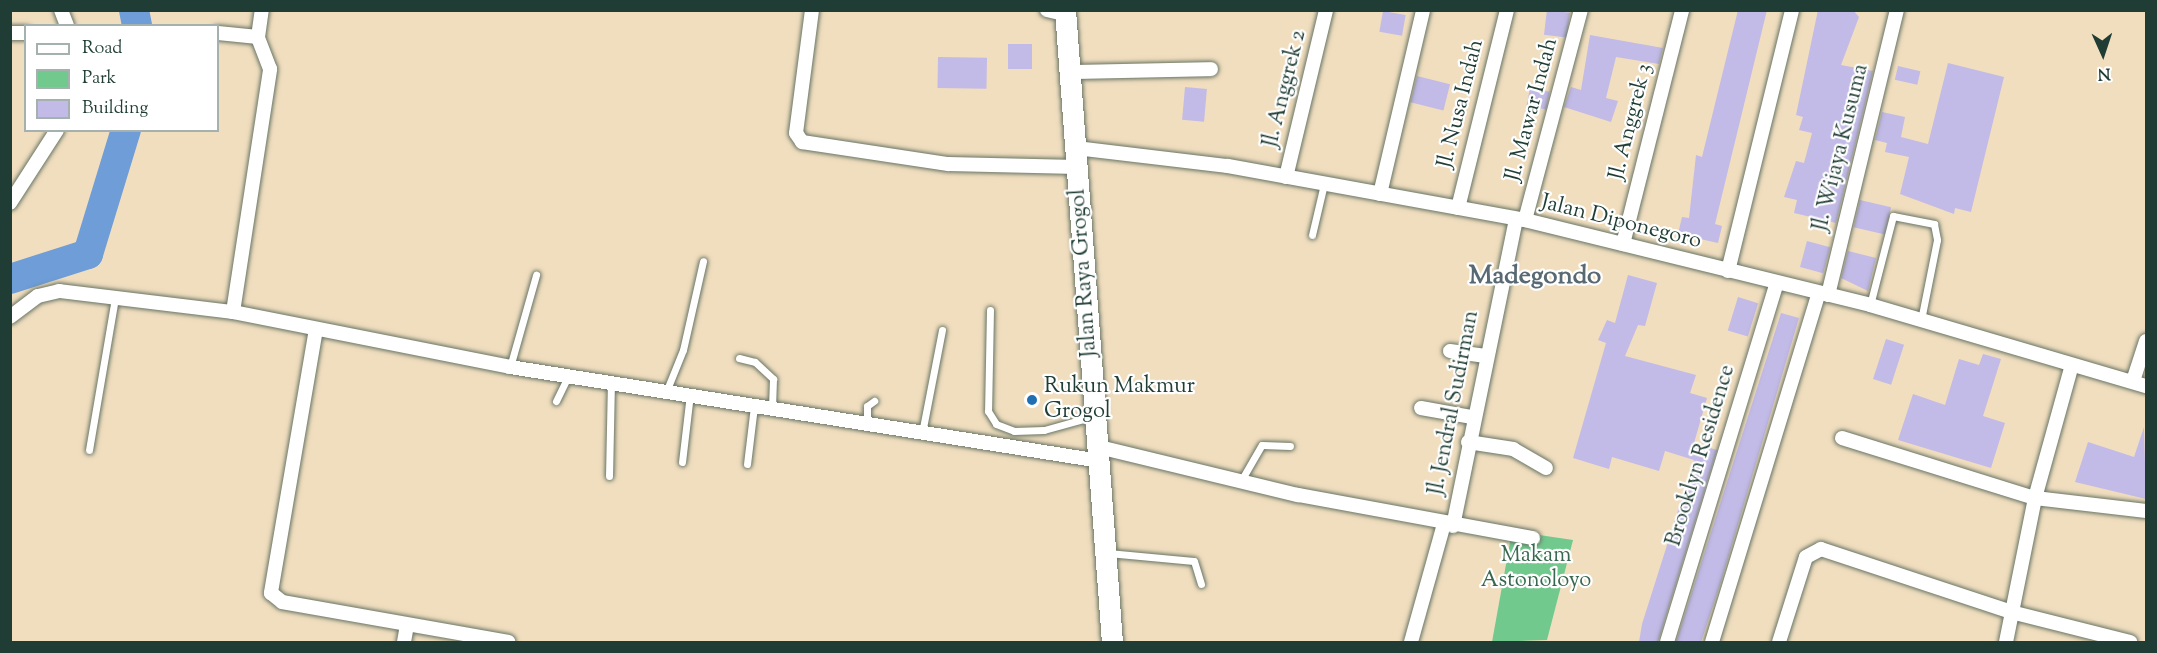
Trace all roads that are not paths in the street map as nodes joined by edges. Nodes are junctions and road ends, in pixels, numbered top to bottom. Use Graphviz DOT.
graph roads {
  1 [pos="262,10"];
  2 [pos="812,10"];
  3 [pos="1326,10"];
  4 [pos="1422,10"];
  5 [pos="1507,10"];
  6 [pos="1581,10"];
  7 [pos="1683,10"];
  8 [pos="1792,10"];
  9 [pos="1897,10"];
  10 [pos="1059,12"];
  11 [pos="219,33"];
  12 [pos="258,37"];
  13 [pos="1211,69"];
  14 [pos="1070,72"];
  15 [pos="56,132"];
  16 [pos="1076,157"];
  17 [pos="1286,177"];
  18 [pos="1324,184"];
  19 [pos="1380,194"];
  20 [pos="10,203"];
  21 [pos="1458,208"];
  22 [pos="1521,220"];
  23 [pos="1312,235"];
  24 [pos="1623,244"];
  25 [pos="703,261"];
  26 [pos="1728,271"];
  27 [pos="536,275"];
  28 [pos="1777,283"];
  29 [pos="1823,294"];
  30 [pos="115,298"];
  31 [pos="1870,305"];
  32 [pos="990,310"];
  33 [pos="233,312"];
  34 [pos="10,317"];
  35 [pos="1921,320"];
  36 [pos="316,329"];
  37 [pos="942,330"];
  38 [pos="2146,341"];
  39 [pos="1450,351"];
  40 [pos="1484,356"];
  41 [pos="739,358"];
  42 [pos="2072,365"];
  43 [pos="510,367"];
  44 [pos="569,374"];
  45 [pos="611,381"];
  46 [pos="2140,383"];
  47 [pos="666,392"];
  48 [pos="690,394"];
  49 [pos="556,401"];
  50 [pos="874,401"];
  51 [pos="754,406"];
  52 [pos="1421,408"];
  53 [pos="772,409"];
  54 [pos="1097,415"];
  55 [pos="1472,417"];
  56 [pos="867,424"];
  57 [pos="922,433"];
  58 [pos="1842,438"];
  59 [pos="1468,442"];
  60 [pos="1290,446"];
  61 [pos="89,450"];
  62 [pos="1099,454"];
  63 [pos="682,462"];
  64 [pos="747,464"];
  65 [pos="1546,468"];
  66 [pos="609,476"];
  67 [pos="1242,479"];
  68 [pos="2035,498"];
  69 [pos="2146,511"];
  70 [pos="1449,525"];
  71 [pos="1533,538"];
  72 [pos="1108,553"];
  73 [pos="1202,584"];
  74 [pos="2011,612"];
  75 [pos="407,625"];
  76 [pos="404,642"];
  77 [pos="508,642"];
  78 [pos="1112,642"];
  79 [pos="1411,642"];
  80 [pos="1667,642"];
  81 [pos="1712,642"];
  82 [pos="1779,642"];
  83 [pos="2006,642"];
  84 [pos="2130,642"];
  1 -- 12 [label="street"];
  2 -- 16 [label="street, Jalan Diponegoro"];
  3 -- 17 [label="street, Jl. Anggrek 2"];
  4 -- 19 [label="street"];
  5 -- 21 [label="street, Jl. Nusa Indah"];
  6 -- 22 [label="street, Jl. Mawar Indah"];
  7 -- 24 [label="street, Jl. Anggrek 3"];
  8 -- 26 [label="street"];
  9 -- 29 [label="street, Jl. Wijaya Kusuma"];
  10 -- 14 [label="main road, Jalan Raya Grogol"];
  11 -- 12 [label="street"];
  12 -- 33 [label="street"];
  13 -- 14 [label="street"];
  14 -- 16 [label="main road, Jalan Raya Grogol"];
  15 -- 20 [label="street"];
  16 -- 17 [label="street, Jalan Diponegoro"];
  16 -- 54 [label="main road, Jalan Raya Grogol"];
  17 -- 18 [label="street, Jalan Diponegoro"];
  18 -- 19 [label="street, Jalan Diponegoro"];
  18 -- 23 [label="lane"];
  19 -- 21 [label="street, Jalan Diponegoro"];
  21 -- 22 [label="street, Jalan Diponegoro"];
  22 -- 24 [label="street, Jalan Diponegoro"];
  22 -- 40 [label="street, Jl. Jendral Sudirman"];
  24 -- 26 [label="street, Jalan Diponegoro"];
  25 -- 47 [label="lane"];
  26 -- 28 [label="street, Jalan Diponegoro"];
  27 -- 43 [label="lane"];
  28 -- 29 [label="street, Jalan Diponegoro"];
  28 -- 80 [label="street, Brooklyn Residence"];
  29 -- 31 [label="street, Jalan Diponegoro"];
  29 -- 81 [label="street, Jl. Wijaya Kusuma"];
  30 -- 33 [label="street"];
  30 -- 34 [label="street"];
  30 -- 61 [label="lane"];
  31 -- 35 [label="street, Jalan Diponegoro"];
  31 -- 35 [label="lane"];
  32 -- 54 [label="lane"];
  33 -- 36 [label="street"];
  35 -- 42 [label="street, Jalan Diponegoro"];
  36 -- 43 [label="street"];
  36 -- 75 [label="street"];
  37 -- 57 [label="lane"];
  38 -- 46 [label="street"];
  39 -- 40 [label="street"];
  40 -- 55 [label="street, Jl. Jendral Sudirman"];
  41 -- 53 [label="lane"];
  42 -- 46 [label="street, Jalan Diponegoro"];
  42 -- 68 [label="street"];
  43 -- 44 [label="street"];
  44 -- 45 [label="street"];
  44 -- 49 [label="lane"];
  45 -- 47 [label="street"];
  45 -- 66 [label="lane"];
  47 -- 48 [label="street"];
  48 -- 51 [label="street"];
  48 -- 63 [label="lane"];
  50 -- 56 [label="lane"];
  51 -- 53 [label="street"];
  51 -- 64 [label="lane"];
  52 -- 55 [label="street"];
  53 -- 56 [label="street"];
  54 -- 62 [label="main road, Jalan Raya Grogol"];
  55 -- 59 [label="street, Jl. Jendral Sudirman"];
  56 -- 57 [label="street"];
  57 -- 62 [label="street"];
  58 -- 68 [label="street"];
  59 -- 65 [label="street"];
  59 -- 70 [label="street, Jl. Jendral Sudirman"];
  60 -- 67 [label="lane"];
  62 -- 67 [label="street"];
  62 -- 72 [label="main road, Jalan Raya Grogol"];
  67 -- 70 [label="street"];
  68 -- 69 [label="street"];
  68 -- 74 [label="street"];
  70 -- 71 [label="street"];
  70 -- 79 [label="street, Jl. Jendral Sudirman"];
  72 -- 73 [label="lane"];
  72 -- 78 [label="main road, Jalan Raya Grogol"];
  74 -- 82 [label="street"];
  74 -- 83 [label="street"];
  74 -- 84 [label="street"];
  75 -- 76 [label="street"];
  75 -- 77 [label="street"];
}
